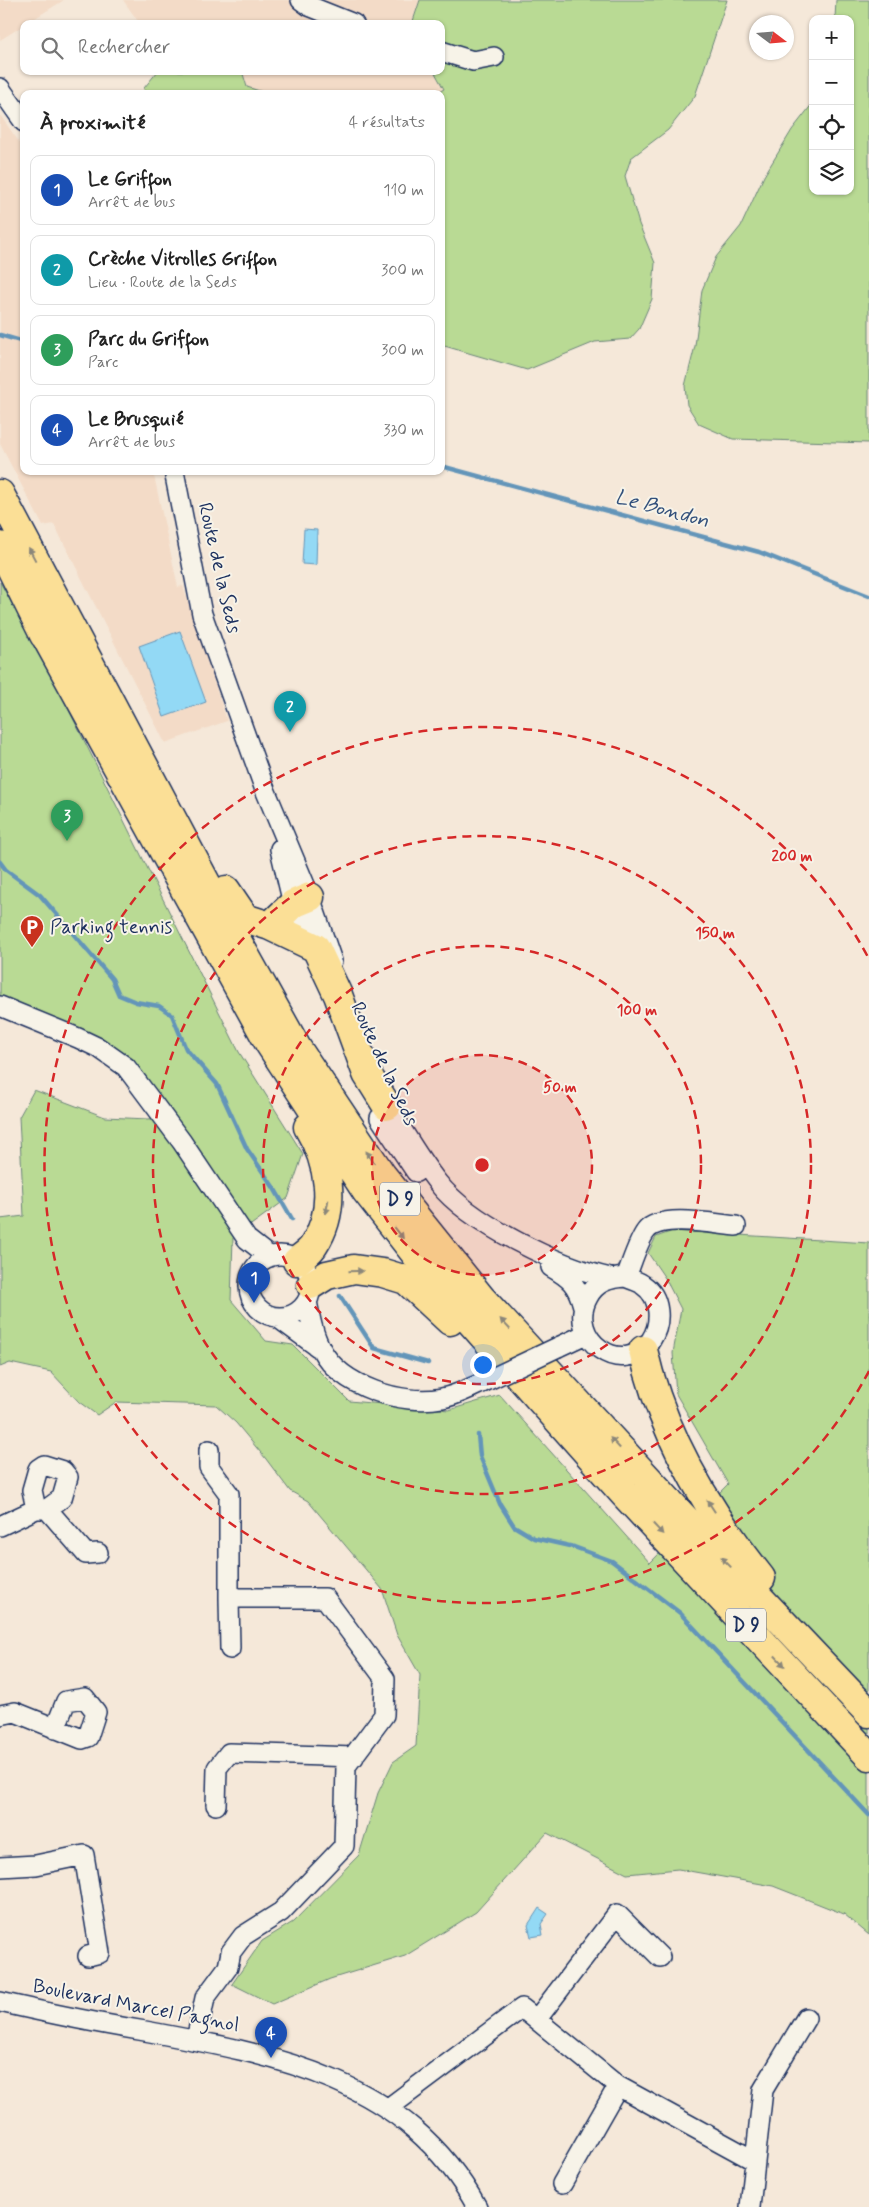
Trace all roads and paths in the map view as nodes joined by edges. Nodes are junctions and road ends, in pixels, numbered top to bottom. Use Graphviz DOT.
graph roads {
  1 [pos="301,0"];
  2 [pos="344,20"];
  3 [pos="445,52"];
  4 [pos="494,57"];
  5 [pos="0,88"];
  6 [pos="20,116"];
  7 [pos="175,475"];
  8 [pos="0,494"];
  9 [pos="0,546"];
  10 [pos="55,597"];
  11 [pos="36,619"];
  12 [pos="301,901"];
  13 [pos="270,926"];
  14 [pos="308,944"];
  15 [pos="0,1006"];
  16 [pos="387,1106"];
  17 [pos="736,1226"];
  18 [pos="247,1239"];
  19 [pos="270,1257"];
  20 [pos="297,1261"];
  21 [pos="250,1276"];
  22 [pos="618,1278"];
  23 [pos="309,1293"];
  24 [pos="583,1306"];
  25 [pos="277,1317"];
  26 [pos="586,1334"];
  27 [pos="321,1350"];
  28 [pos="644,1350"];
  29 [pos="209,1450"];
  30 [pos="624,1494"];
  31 [pos="0,1526"];
  32 [pos="98,1553"];
  33 [pos="229,1598"];
  34 [pos="230,1649"];
  35 [pos="868,1712"];
  36 [pos="0,1715"];
  37 [pos="56,1729"];
  38 [pos="869,1756"];
  39 [pos="354,1757"];
  40 [pos="216,1805"];
  41 [pos="0,1867"];
  42 [pos="88,1956"];
  43 [pos="660,1957"];
  44 [pos="0,2002"];
  45 [pos="806,2018"];
  46 [pos="537,2019"];
  47 [pos="196,2040"];
  48 [pos="618,2086"];
  49 [pos="387,2109"];
  50 [pos="755,2161"];
  51 [pos="562,2184"];
  52 [pos="477,2207"];
  53 [pos="750,2207"];
  1 -- 2 [label="street"];
  3 -- 4 [label="street"];
  5 -- 6 [label="street"];
  7 -- 12 [label="street, Route de la Seds"];
  10 -- 8 [label="highway, D 9, one-way"];
  9 -- 11 [label="highway, D 9"];
  10 -- 13 [label="highway"];
  35 -- 10 [label="highway, D 9, one-way"];
  11 -- 20 [label="highway, one-way"];
  11 -- 30 [label="highway, D 9, one-way"];
  12 -- 13 [label="highway"];
  12 -- 14 [label="street, Route de la Seds"];
  12 -- 16 [label="street, Route de la Seds"];
  13 -- 14 [label="highway"];
  14 -- 16 [label="highway"];
  14 -- 24 [label="street, Route de la Seds"];
  15 -- 18 [label="street"];
  16 -- 22 [label="street, Route de la Seds"];
  17 -- 22 [label="street"];
  18 -- 19 [label="street"];
  18 -- 21 [label="street"];
  19 -- 20 [label="street"];
  19 -- 21 [label="street"];
  20 -- 23 [label="street"];
  21 -- 25 [label="street"];
  22 -- 24 [label="street"];
  22 -- 28 [label="street"];
  23 -- 25 [label="street"];
  23 -- 27 [label="street"];
  23 -- 30 [label="highway, one-way"];
  24 -- 26 [label="street"];
  25 -- 27 [label="street"];
  26 -- 27 [label="street, bridge"];
  26 -- 28 [label="street"];
  35 -- 28 [label="highway, one-way"];
  29 -- 33 [label="street"];
  30 -- 38 [label="highway, D 9, one-way"];
  31 -- 32 [label="street"];
  33 -- 34 [label="street"];
  33 -- 39 [label="street"];
  36 -- 37 [label="street"];
  39 -- 40 [label="street"];
  39 -- 47 [label="street"];
  41 -- 42 [label="street"];
  43 -- 46 [label="street"];
  44 -- 47 [label="street, Boulevard Marcel Pagnol"];
  45 -- 50 [label="street"];
  46 -- 48 [label="street"];
  46 -- 49 [label="street"];
  47 -- 49 [label="street, Boulevard Marcel Pagnol"];
  48 -- 50 [label="street"];
  48 -- 51 [label="street"];
  49 -- 52 [label="street, Boulevard Marcel Pagnol"];
  50 -- 53 [label="street"];
}
